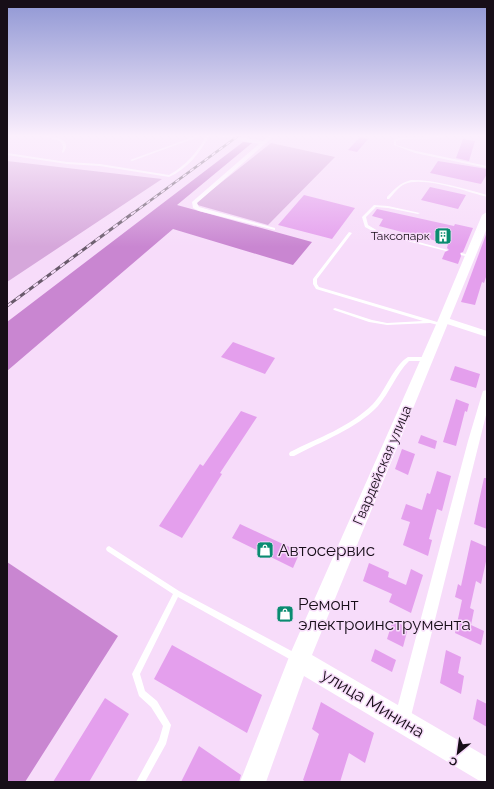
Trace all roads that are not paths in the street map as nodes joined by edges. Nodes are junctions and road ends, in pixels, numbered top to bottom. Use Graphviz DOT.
graph roads {
  1 [pos="150,173"];
  2 [pos="175,173"];
  3 [pos="229,173"];
  4 [pos="487,196"];
  5 [pos="388,198"];
  6 [pos="418,213"];
  7 [pos="487,215"];
  8 [pos="273,229"];
  9 [pos="350,234"];
  10 [pos="446,250"];
  11 [pos="335,309"];
  12 [pos="440,323"];
  13 [pos="487,334"];
  14 [pos="428,359"];
  15 [pos="487,394"];
  16 [pos="292,454"];
  17 [pos="108,549"];
  18 [pos="177,593"];
  19 [pos="300,660"];
  20 [pos="402,720"];
  21 [pos="487,770"];
  22 [pos="140,782"];
  23 [pos="253,782"];
  1 -- 2 [label="lane"];
  3 -- 8 [label="street"];
  4 -- 5 [label="lane"];
  6 -- 10 [label="lane"];
  7 -- 12 [label="street, Гвардейская улица"];
  9 -- 12 [label="lane"];
  11 -- 12 [label="lane"];
  12 -- 13 [label="street"];
  12 -- 14 [label="street, Гвардейская улица"];
  14 -- 16 [label="lane"];
  14 -- 19 [label="street, Гвардейская улица"];
  15 -- 20 [label="street"];
  17 -- 18 [label="lane"];
  18 -- 19 [label="lane"];
  18 -- 22 [label="lane"];
  19 -- 20 [label="street, улица Минина"];
  19 -- 23 [label="street, Гвардейская улица"];
  20 -- 21 [label="street, улица Минина"];
}
